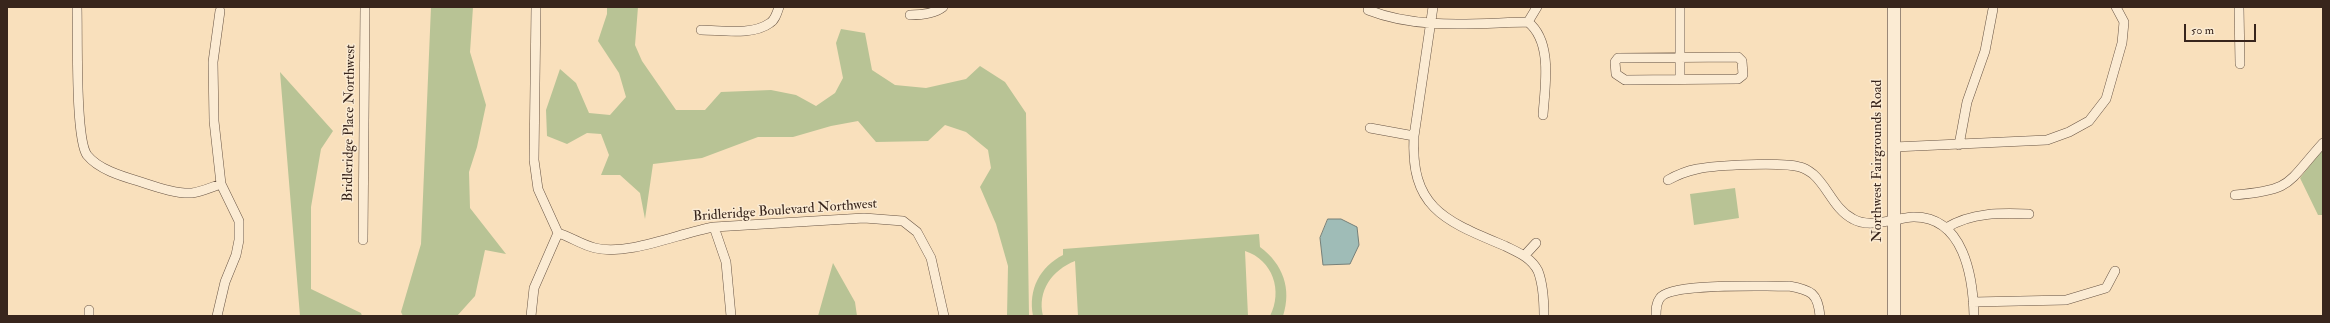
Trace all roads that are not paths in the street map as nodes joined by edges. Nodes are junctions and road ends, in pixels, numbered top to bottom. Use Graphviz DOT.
graph roads {
  1 [pos="77,7"];
  2 [pos="365,7"];
  3 [pos="536,7"];
  4 [pos="779,7"];
  5 [pos="943,7"];
  6 [pos="1433,7"];
  7 [pos="1537,7"];
  8 [pos="1680,7"];
  9 [pos="1894,7"];
  10 [pos="2116,7"];
  11 [pos="2240,7"];
  12 [pos="1993,9"];
  13 [pos="1368,10"];
  14 [pos="220,11"];
  15 [pos="910,15"];
  16 [pos="1528,22"];
  17 [pos="1431,24"];
  18 [pos="700,30"];
  19 [pos="1680,57"];
  20 [pos="2240,64"];
  21 [pos="1680,79"];
  22 [pos="1543,115"];
  23 [pos="1370,128"];
  24 [pos="1414,136"];
  25 [pos="2323,143"];
  26 [pos="1959,145"];
  27 [pos="1894,147"];
  28 [pos="1668,180"];
  29 [pos="221,184"];
  30 [pos="2234,195"];
  31 [pos="2029,214"];
  32 [pos="1894,220"];
  33 [pos="714,227"];
  34 [pos="1946,228"];
  35 [pos="558,233"];
  36 [pos="363,240"];
  37 [pos="1536,243"];
  38 [pos="1525,255"];
  39 [pos="2115,270"];
  40 [pos="1973,302"];
  41 [pos="217,316"];
  42 [pos="531,316"];
  43 [pos="731,316"];
  44 [pos="944,316"];
  45 [pos="1544,316"];
  46 [pos="1656,316"];
  47 [pos="1820,316"];
  48 [pos="1894,316"];
  49 [pos="1974,316"];
  1 -- 29 [label="street"];
  2 -- 36 [label="street, Bridleridge Place Northwest"];
  3 -- 35 [label="street"];
  4 -- 18 [label="street"];
  5 -- 15 [label="street"];
  6 -- 17 [label="street"];
  7 -- 16 [label="street"];
  8 -- 19 [label="street"];
  9 -- 27 [label="main road, Northwest Fairgrounds Road"];
  10 -- 26 [label="street"];
  11 -- 20 [label="street"];
  12 -- 26 [label="street"];
  13 -- 17 [label="street"];
  14 -- 29 [label="street"];
  16 -- 17 [label="street"];
  16 -- 22 [label="street"];
  17 -- 24 [label="street"];
  19 -- 21 [label="street"];
  19 -- 21 [label="street"];
  19 -- 21 [label="street"];
  23 -- 24 [label="street"];
  24 -- 38 [label="street"];
  25 -- 30 [label="street"];
  26 -- 27 [label="street"];
  27 -- 32 [label="main road, Northwest Fairgrounds Road"];
  28 -- 32 [label="street"];
  29 -- 41 [label="street"];
  31 -- 34 [label="street"];
  32 -- 34 [label="street"];
  32 -- 48 [label="main road, Northwest Fairgrounds Road"];
  33 -- 35 [label="street, Bridleridge Boulevard Northwest"];
  33 -- 43 [label="street"];
  33 -- 44 [label="street, Bridleridge Boulevard Northwest"];
  34 -- 40 [label="street"];
  35 -- 42 [label="street"];
  37 -- 38 [label="street"];
  38 -- 45 [label="street"];
  39 -- 40 [label="street"];
  40 -- 49 [label="street"];
  46 -- 47 [label="street"];
}
